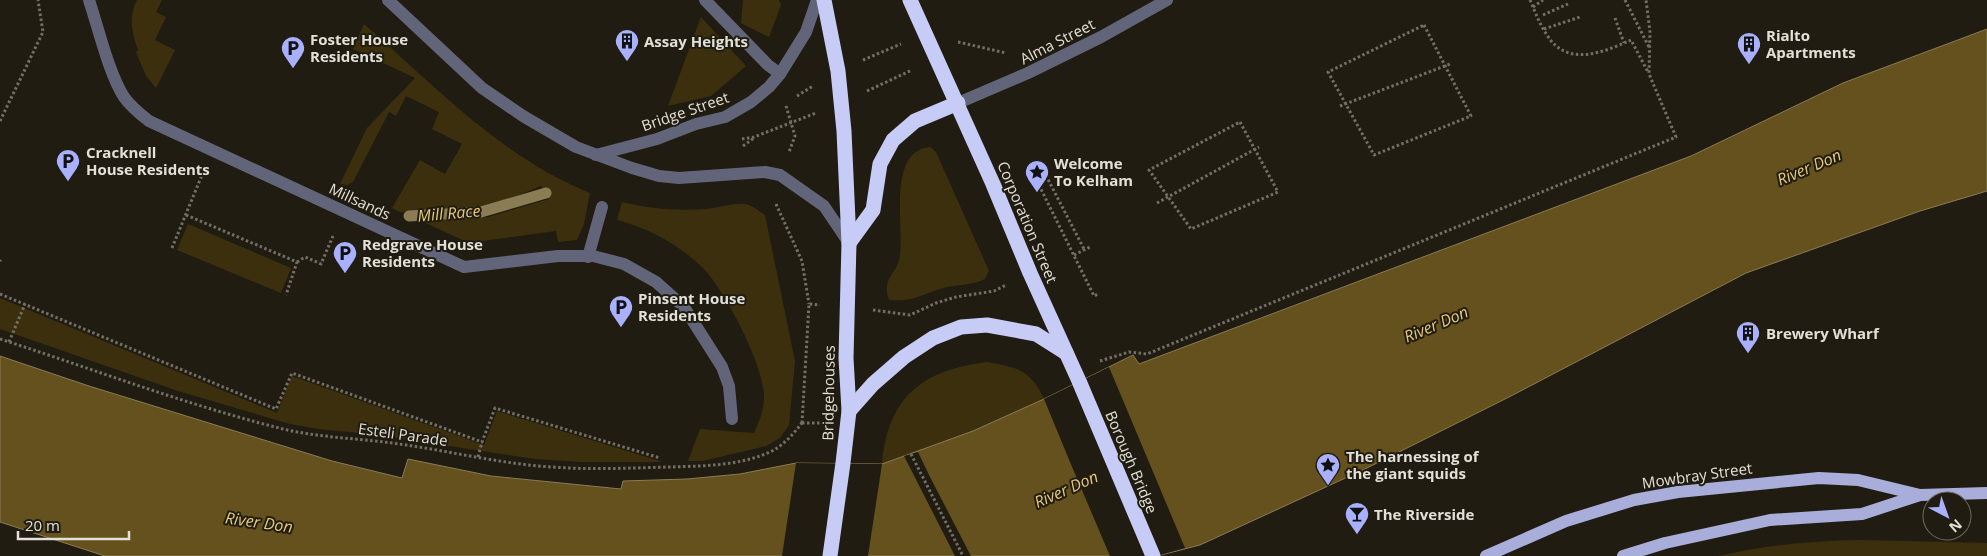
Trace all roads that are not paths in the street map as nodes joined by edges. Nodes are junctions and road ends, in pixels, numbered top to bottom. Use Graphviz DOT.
graph roads {
  1 [pos="89,0"];
  2 [pos="388,0"];
  3 [pos="705,0"];
  4 [pos="817,0"];
  5 [pos="824,0"];
  6 [pos="910,0"];
  7 [pos="1167,0"];
  8 [pos="780,74"];
  9 [pos="958,103"];
  10 [pos="596,155"];
  11 [pos="602,207"];
  12 [pos="849,243"];
  13 [pos="588,256"];
  14 [pos="1066,353"];
  15 [pos="848,417"];
  16 [pos="732,419"];
  17 [pos="1987,493"];
  18 [pos="1920,495"];
  19 [pos="830,556"];
  20 [pos="1153,556"];
  21 [pos="1486,556"];
  22 [pos="1623,556"];
  1 -- 13 [label="street, Millsands"];
  2 -- 10 [label="street"];
  3 -- 8 [label="street"];
  4 -- 8 [label="street, Bridge Street"];
  5 -- 12 [label="highway"];
  6 -- 9 [label="highway, Corporation Street"];
  7 -- 9 [label="street, Alma Street"];
  8 -- 10 [label="street, Bridge Street"];
  9 -- 12 [label="highway"];
  9 -- 14 [label="highway, Corporation Street"];
  10 -- 12 [label="street"];
  11 -- 13 [label="street"];
  12 -- 15 [label="highway, Bridgehouses"];
  13 -- 16 [label="street, Millsands"];
  14 -- 15 [label="highway"];
  14 -- 20 [label="highway, Borough Bridge"];
  15 -- 19 [label="highway, Bridgehouses"];
  17 -- 18 [label="main road, Mowbray Street"];
  18 -- 21 [label="main road, Mowbray Street"];
  18 -- 22 [label="main road, Mowbray Street"];
}
